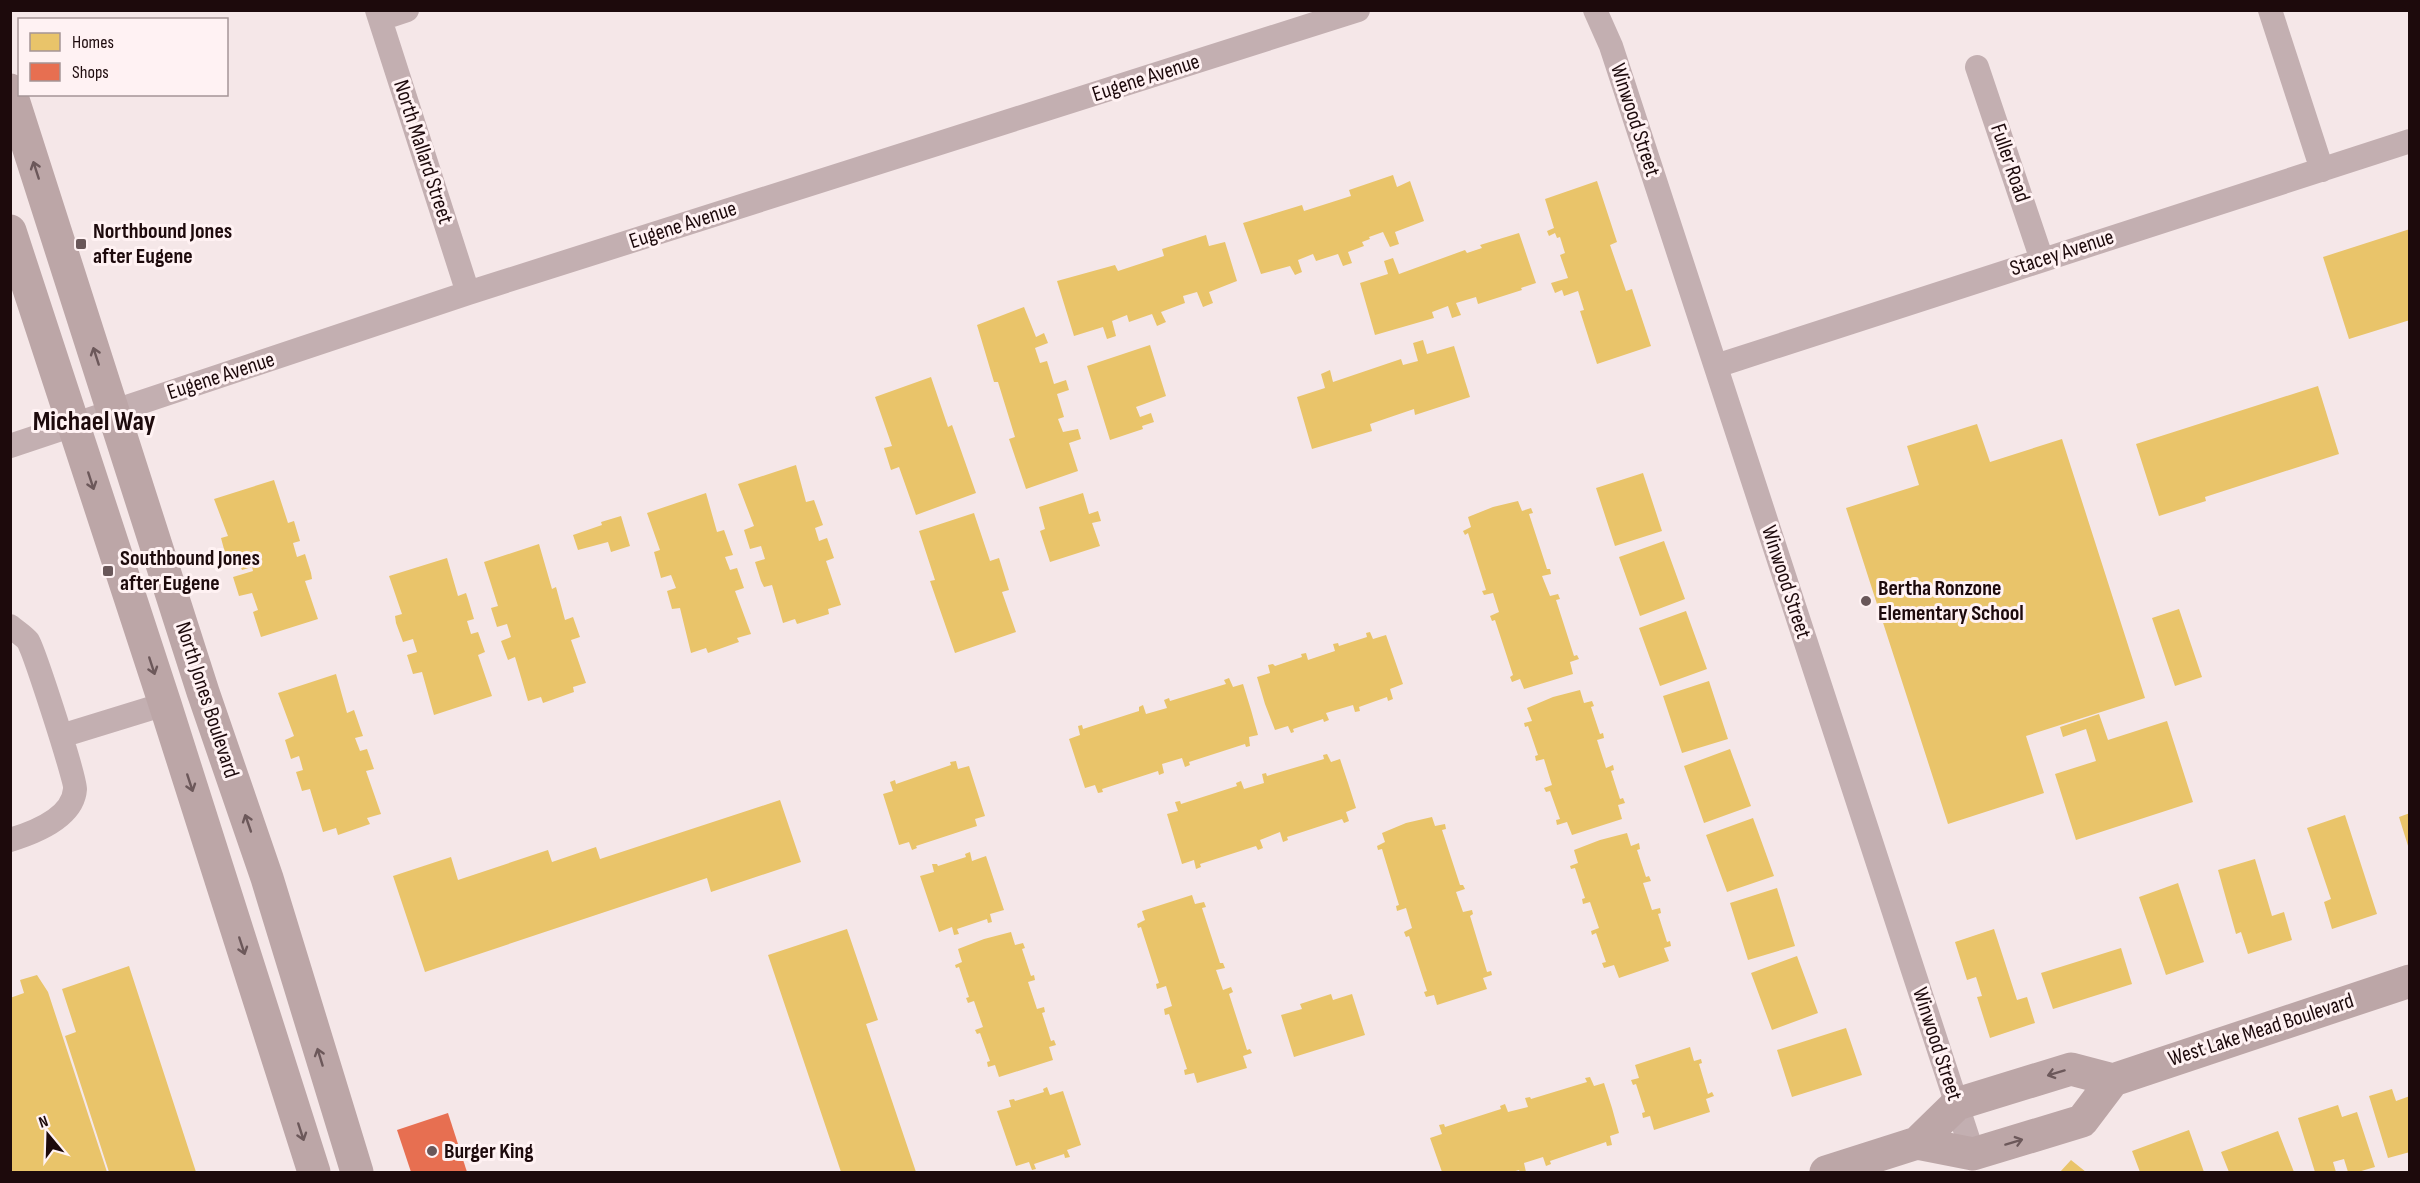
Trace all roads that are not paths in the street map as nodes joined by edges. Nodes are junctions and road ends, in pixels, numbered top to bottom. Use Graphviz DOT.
graph roads {
  1 [pos="407,10"];
  2 [pos="1595,10"];
  3 [pos="2270,10"];
  4 [pos="1353,11"];
  5 [pos="379,15"];
  6 [pos="1977,67"];
  7 [pos="10,90"];
  8 [pos="2409,141"];
  9 [pos="2322,170"];
  10 [pos="10,231"];
  11 [pos="2042,260"];
  12 [pos="468,293"];
  13 [pos="1716,366"];
  14 [pos="114,412"];
  15 [pos="73,426"];
  16 [pos="10,446"];
  17 [pos="10,626"];
  18 [pos="165,704"];
  19 [pos="61,736"];
  20 [pos="10,840"];
  21 [pos="267,878"];
  22 [pos="224,890"];
  23 [pos="2409,981"];
  24 [pos="2113,1080"];
  25 [pos="1956,1104"];
  26 [pos="1917,1143"];
  27 [pos="1973,1154"];
  28 [pos="314,1173"];
  29 [pos="357,1173"];
  30 [pos="1826,1173"];
  1 -- 5 [label="street"];
  2 -- 13 [label="street, Winwood Street"];
  3 -- 9 [label="street"];
  4 -- 12 [label="street, Eugene Avenue"];
  5 -- 12 [label="street, North Mallard Street"];
  6 -- 11 [label="street, Fuller Road"];
  14 -- 7 [label="main road, North Jones Boulevard, one-way"];
  8 -- 9 [label="street, Stacey Avenue"];
  9 -- 11 [label="street, Stacey Avenue"];
  10 -- 15 [label="main road, North Jones Boulevard"];
  11 -- 13 [label="street, Stacey Avenue"];
  12 -- 14 [label="street, Eugene Avenue"];
  13 -- 25 [label="street, Winwood Street"];
  14 -- 15 [label="street, Eugene Avenue"];
  21 -- 14 [label="main road, North Jones Boulevard, one-way"];
  15 -- 16 [label="street, Eugene Avenue"];
  15 -- 18 [label="main road, North Jones Boulevard, one-way"];
  17 -- 19 [label="street"];
  18 -- 19 [label="street"];
  18 -- 22 [label="main road, North Jones Boulevard, one-way"];
  19 -- 20 [label="street"];
  21 -- 22 [label="main road"];
  29 -- 21 [label="main road, North Jones Boulevard, one-way"];
  22 -- 28 [label="main road, North Jones Boulevard, one-way"];
  23 -- 24 [label="main road, West Lake Mead Boulevard"];
  24 -- 25 [label="main road, one-way"];
  27 -- 24 [label="main road, one-way"];
  25 -- 26 [label="main road"];
  25 -- 27 [label="street, Winwood Street"];
  26 -- 27 [label="main road"];
  26 -- 30 [label="main road"];
}
